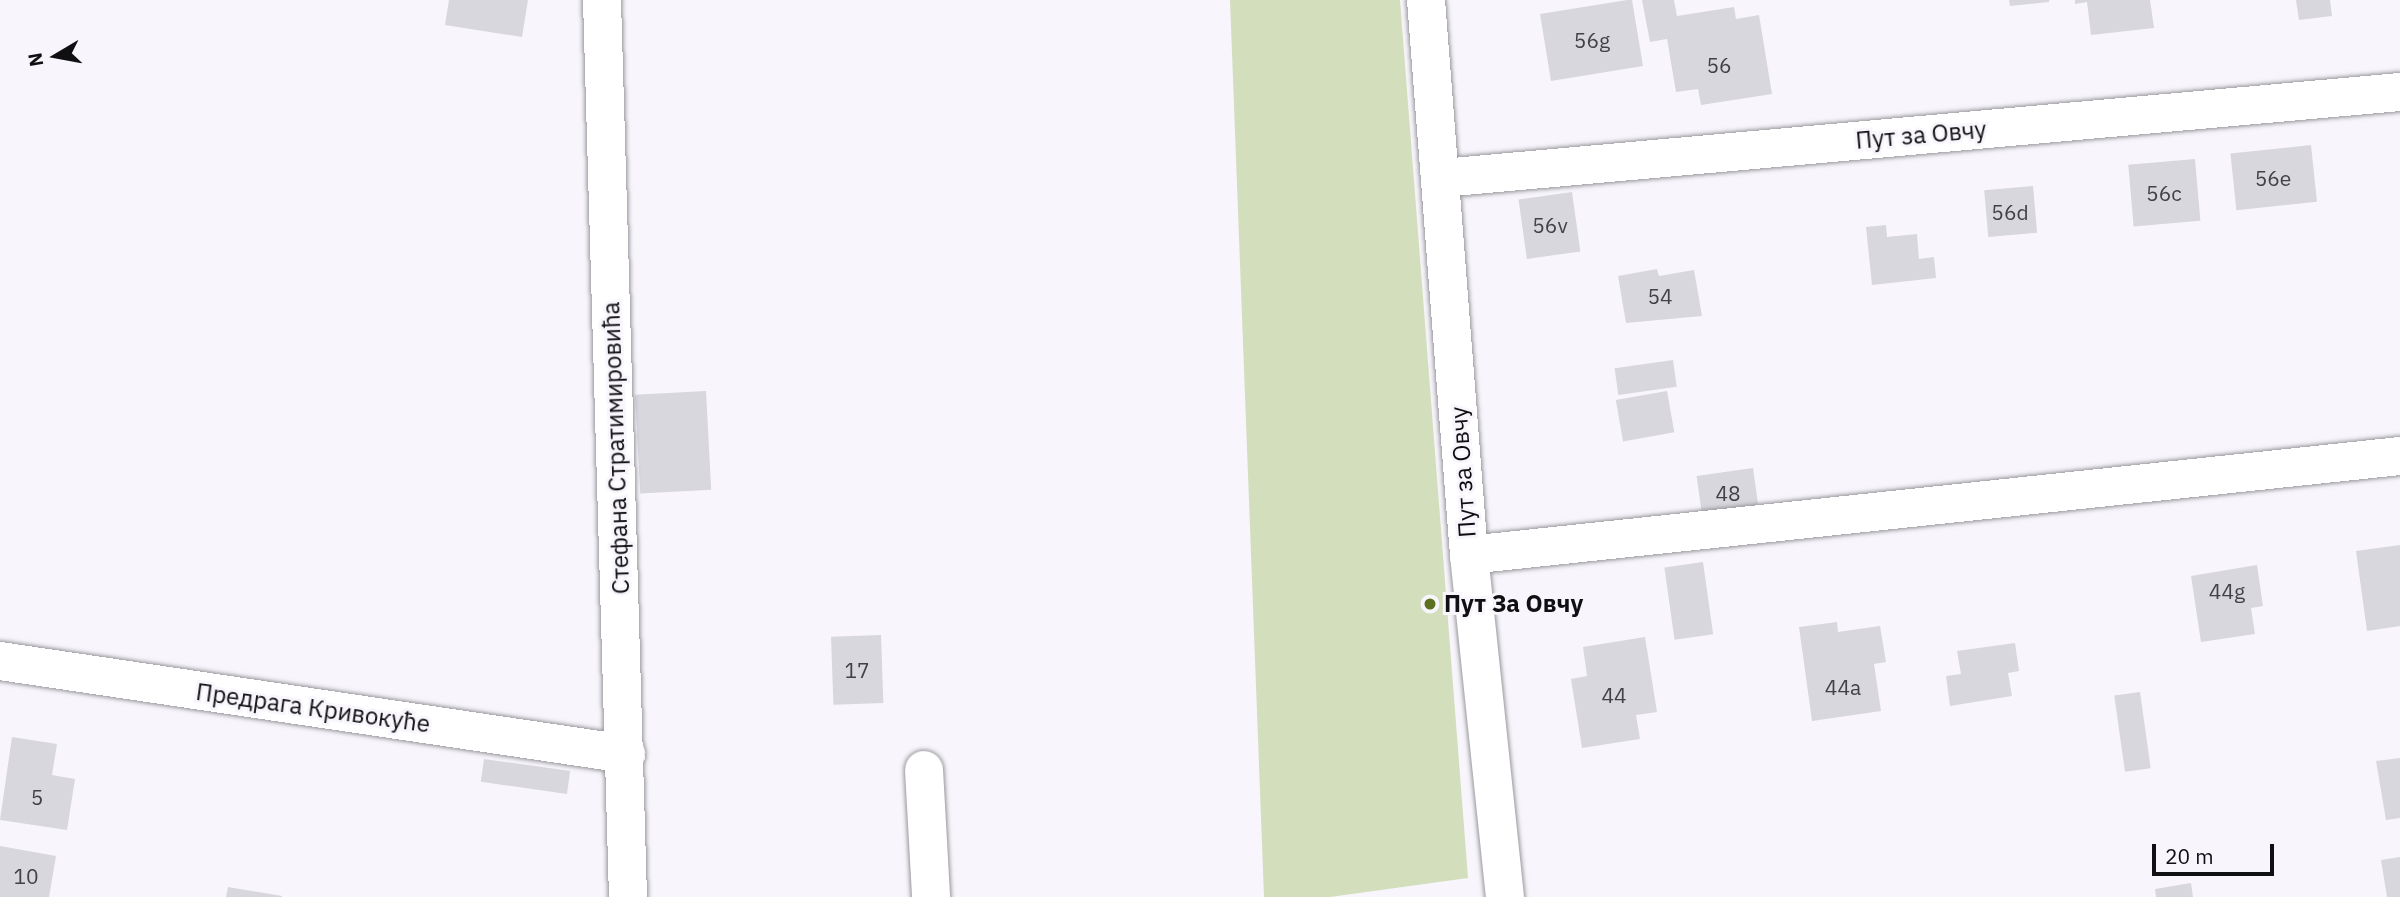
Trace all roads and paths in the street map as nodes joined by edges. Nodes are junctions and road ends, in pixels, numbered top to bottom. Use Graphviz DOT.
graph roads {
  1 [pos="602,0"];
  2 [pos="1426,0"];
  3 [pos="2400,92"];
  4 [pos="1442,178"];
  5 [pos="2400,456"];
  6 [pos="1469,555"];
  7 [pos="0,661"];
  8 [pos="626,754"];
  9 [pos="924,770"];
  10 [pos="628,897"];
  11 [pos="931,897"];
  12 [pos="1505,897"];
  1 -- 8 [label="street, Стефана Стратимировића"];
  2 -- 4 [label="street, Пут за Овчу"];
  3 -- 4 [label="street, Пут за Овчу"];
  4 -- 6 [label="street, Пут за Овчу"];
  5 -- 6 [label="street, Пут за Овчу"];
  6 -- 12 [label="street, Пут за Овчу"];
  7 -- 8 [label="street, Предрага Кривокуће"];
  8 -- 10 [label="street, Стефана Стратимировића"];
  9 -- 11 [label="street"];
}
